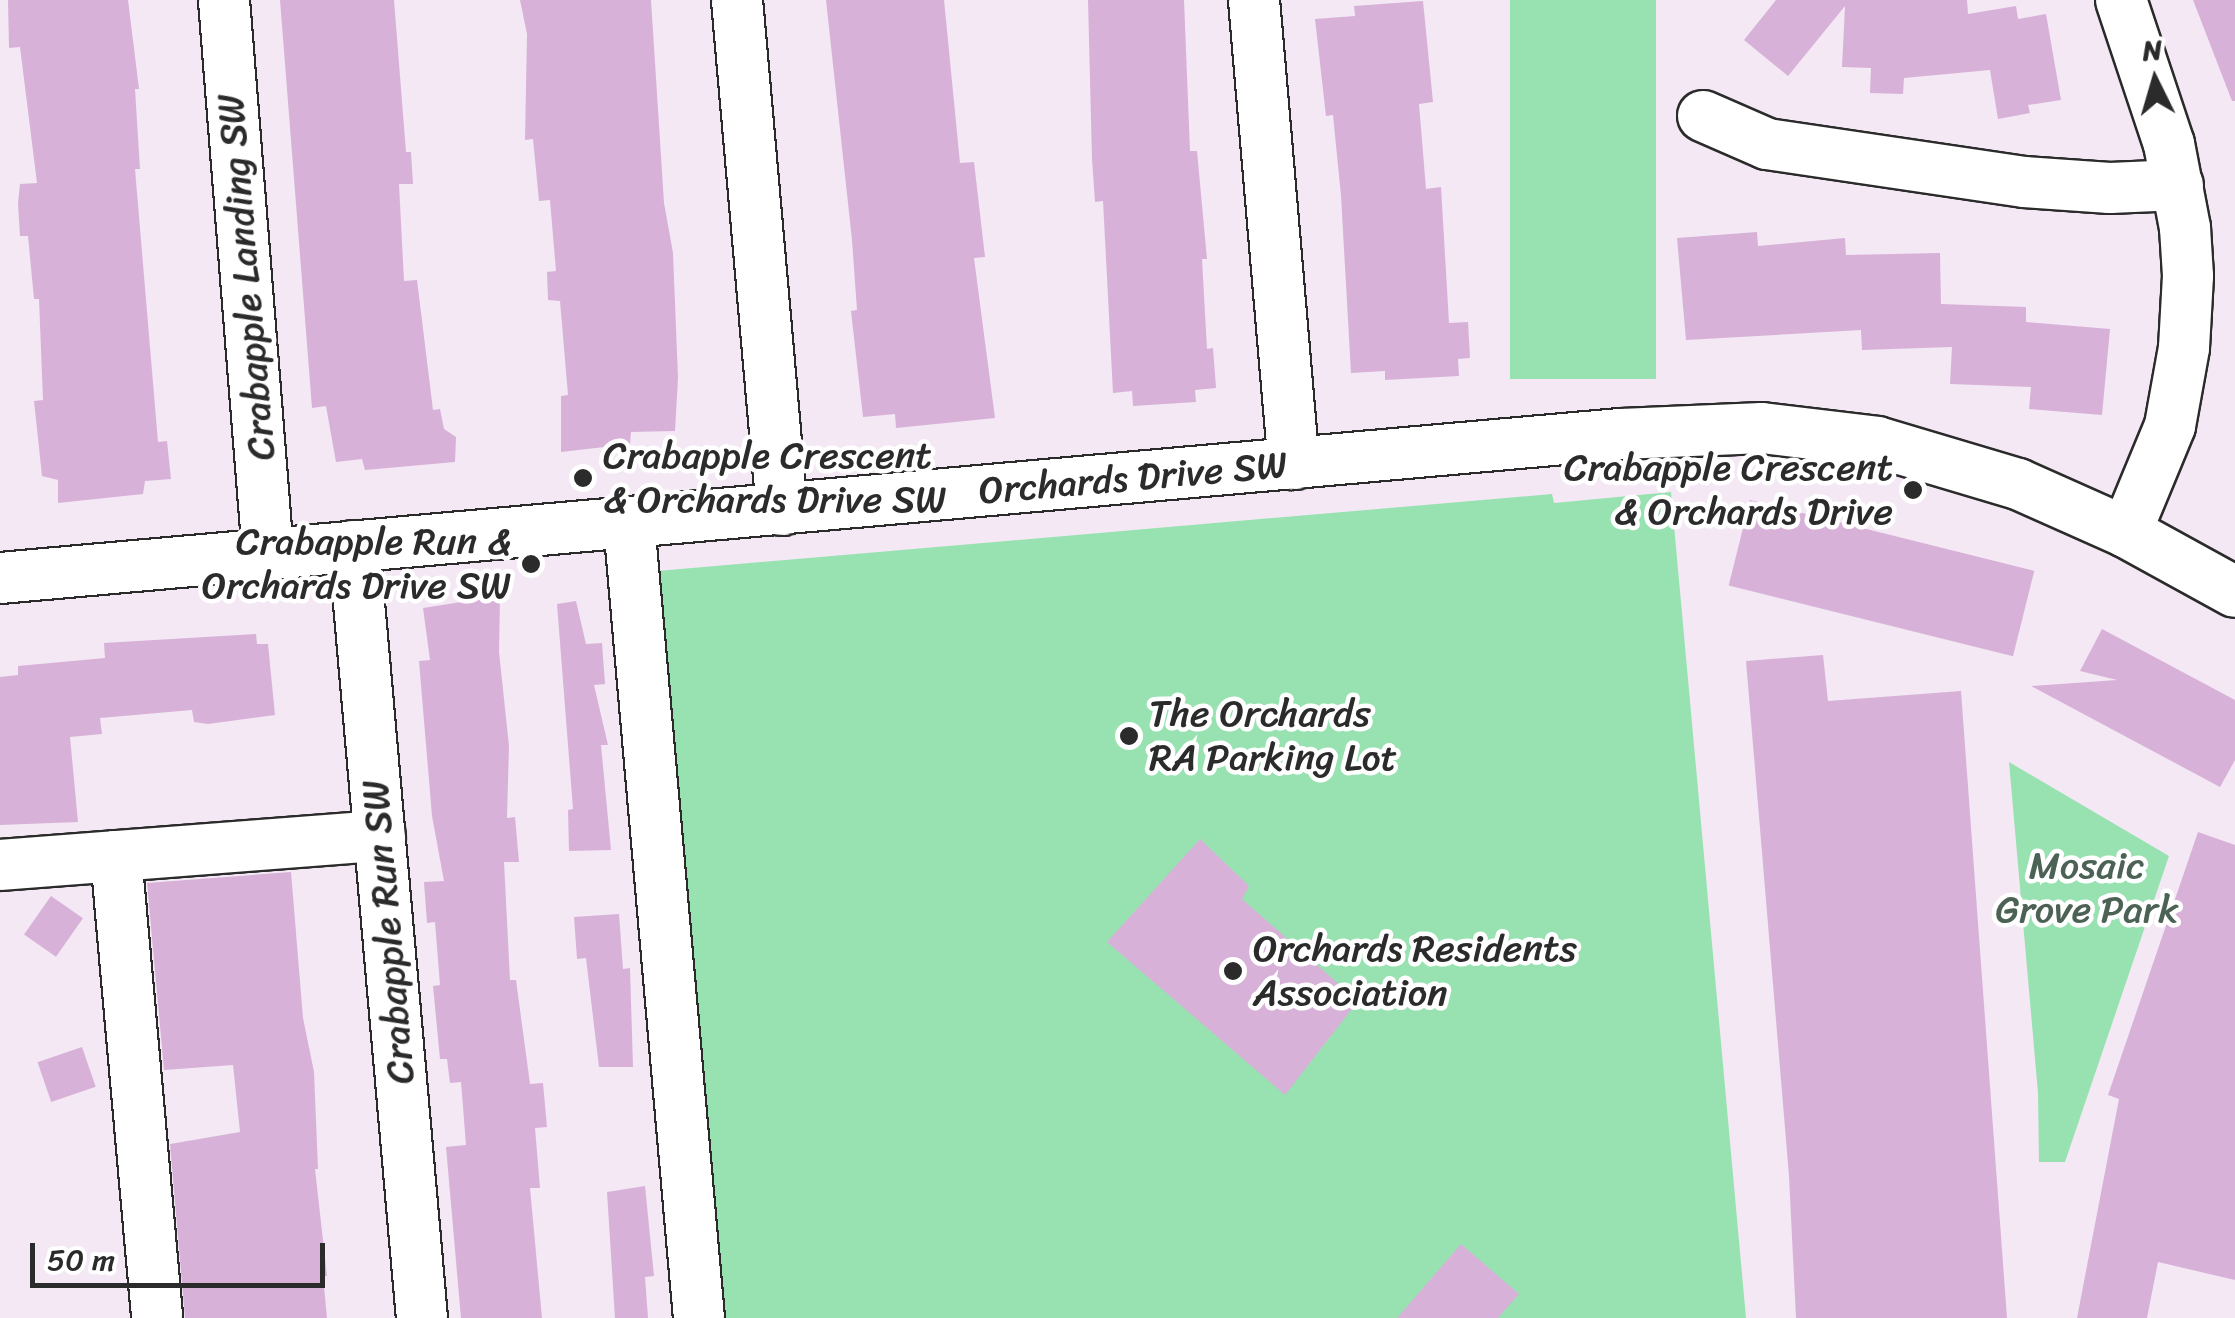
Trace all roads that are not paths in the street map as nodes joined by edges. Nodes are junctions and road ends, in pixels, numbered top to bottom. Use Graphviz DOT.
graph roads {
  1 [pos="224,0"];
  2 [pos="737,0"];
  3 [pos="1254,0"];
  4 [pos="2122,0"];
  5 [pos="1704,116"];
  6 [pos="2178,185"];
  7 [pos="1294,464"];
  8 [pos="782,510"];
  9 [pos="629,523"];
  10 [pos="2126,532"];
  11 [pos="354,546"];
  12 [pos="268,554"];
  13 [pos="0,578"];
  14 [pos="2235,592"];
  15 [pos="380,836"];
  16 [pos="116,856"];
  17 [pos="0,865"];
  18 [pos="156,1318"];
  19 [pos="422,1318"];
  20 [pos="699,1318"];
  1 -- 12 [label="street, Crabapple Landing SW"];
  2 -- 8 [label="street"];
  3 -- 7 [label="street"];
  4 -- 6 [label="street"];
  5 -- 6 [label="street"];
  6 -- 10 [label="street"];
  7 -- 8 [label="street, Orchards Drive SW"];
  7 -- 10 [label="street, Orchards Drive SW"];
  8 -- 9 [label="street, Orchards Drive SW"];
  9 -- 11 [label="street, Orchards Drive SW"];
  9 -- 20 [label="street"];
  10 -- 14 [label="street, Orchards Drive SW"];
  11 -- 12 [label="street, Orchards Drive SW"];
  11 -- 15 [label="street, Crabapple Run SW"];
  12 -- 13 [label="street, Orchards Drive SW"];
  15 -- 16 [label="street"];
  15 -- 19 [label="street, Crabapple Run SW"];
  16 -- 17 [label="street"];
  16 -- 18 [label="street"];
}
